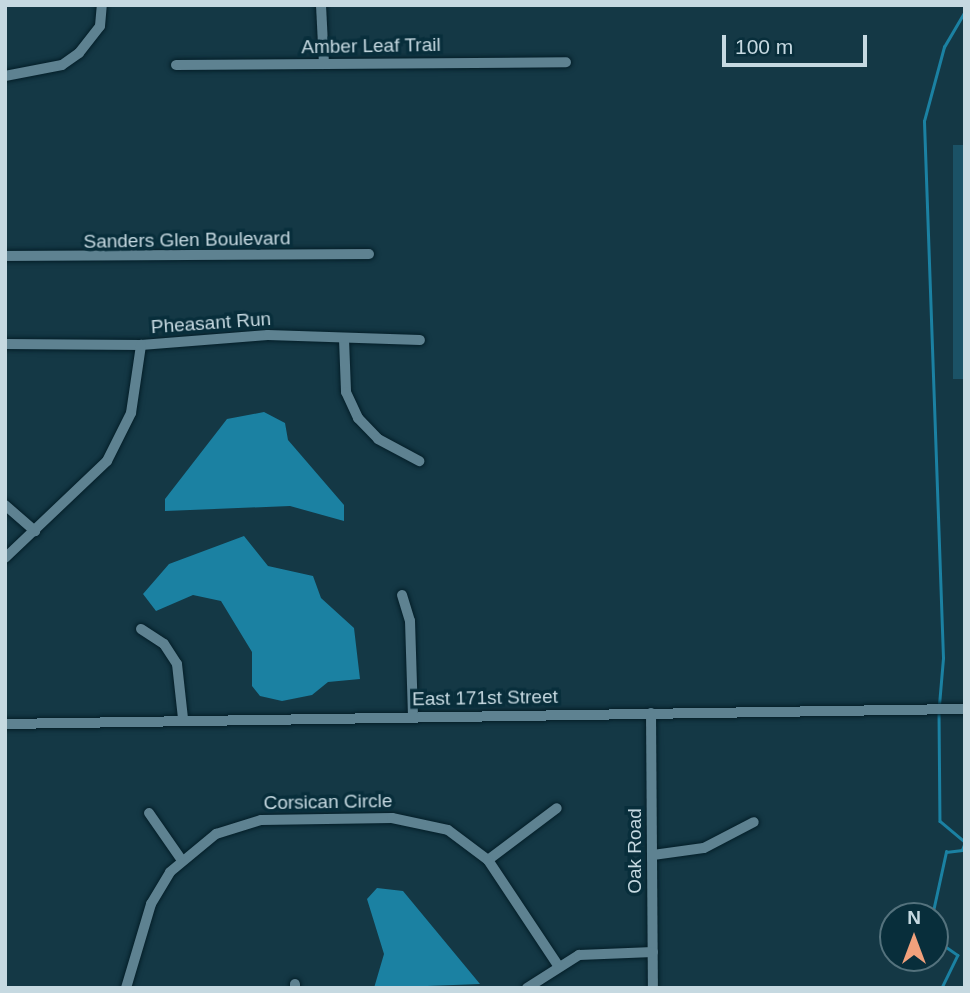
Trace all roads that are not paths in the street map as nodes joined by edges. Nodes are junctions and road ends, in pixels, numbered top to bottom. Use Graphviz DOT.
graph roads {
  1 [pos="102,5"];
  2 [pos="321,5"];
  3 [pos="566,62"];
  4 [pos="324,64"];
  5 [pos="176,65"];
  6 [pos="5,76"];
  7 [pos="369,254"];
  8 [pos="5,256"];
  9 [pos="344,339"];
  10 [pos="420,341"];
  11 [pos="5,344"];
  12 [pos="141,345"];
  13 [pos="418,461"];
  14 [pos="5,505"];
  15 [pos="35,531"];
  16 [pos="5,558"];
  17 [pos="402,595"];
  18 [pos="141,629"];
  19 [pos="965,709"];
  20 [pos="651,713"];
  21 [pos="413,717"];
  22 [pos="183,718"];
  23 [pos="5,724"];
  24 [pos="558,808"];
  25 [pos="149,813"];
  26 [pos="754,822"];
  27 [pos="653,855"];
  28 [pos="181,859"];
  29 [pos="488,860"];
  30 [pos="653,952"];
  31 [pos="559,967"];
  32 [pos="126,988"];
  33 [pos="527,988"];
  34 [pos="653,988"];
  1 -- 6 [label="street"];
  2 -- 4 [label="street"];
  3 -- 4 [label="street, Amber Leaf Trail"];
  4 -- 5 [label="street, Amber Leaf Trail"];
  7 -- 8 [label="street, Sanders Glen Boulevard"];
  9 -- 10 [label="street, Pheasant Run"];
  9 -- 12 [label="street, Pheasant Run"];
  9 -- 13 [label="street"];
  11 -- 12 [label="street, Pheasant Run"];
  12 -- 15 [label="street"];
  14 -- 15 [label="street"];
  15 -- 16 [label="street"];
  17 -- 21 [label="street"];
  18 -- 22 [label="street"];
  19 -- 20 [label="street, East 171st Street"];
  20 -- 21 [label="street, East 171st Street"];
  20 -- 27 [label="street, Oak Road"];
  21 -- 22 [label="street, East 171st Street"];
  22 -- 23 [label="street, East 171st Street"];
  24 -- 29 [label="street"];
  25 -- 28 [label="street"];
  26 -- 27 [label="street"];
  27 -- 30 [label="street, Oak Road"];
  28 -- 29 [label="street, Corsican Circle"];
  28 -- 32 [label="street, Corsican Circle"];
  29 -- 31 [label="street, Corsican Circle"];
  30 -- 31 [label="street"];
  30 -- 34 [label="street, Oak Road"];
  31 -- 33 [label="street"];
}
